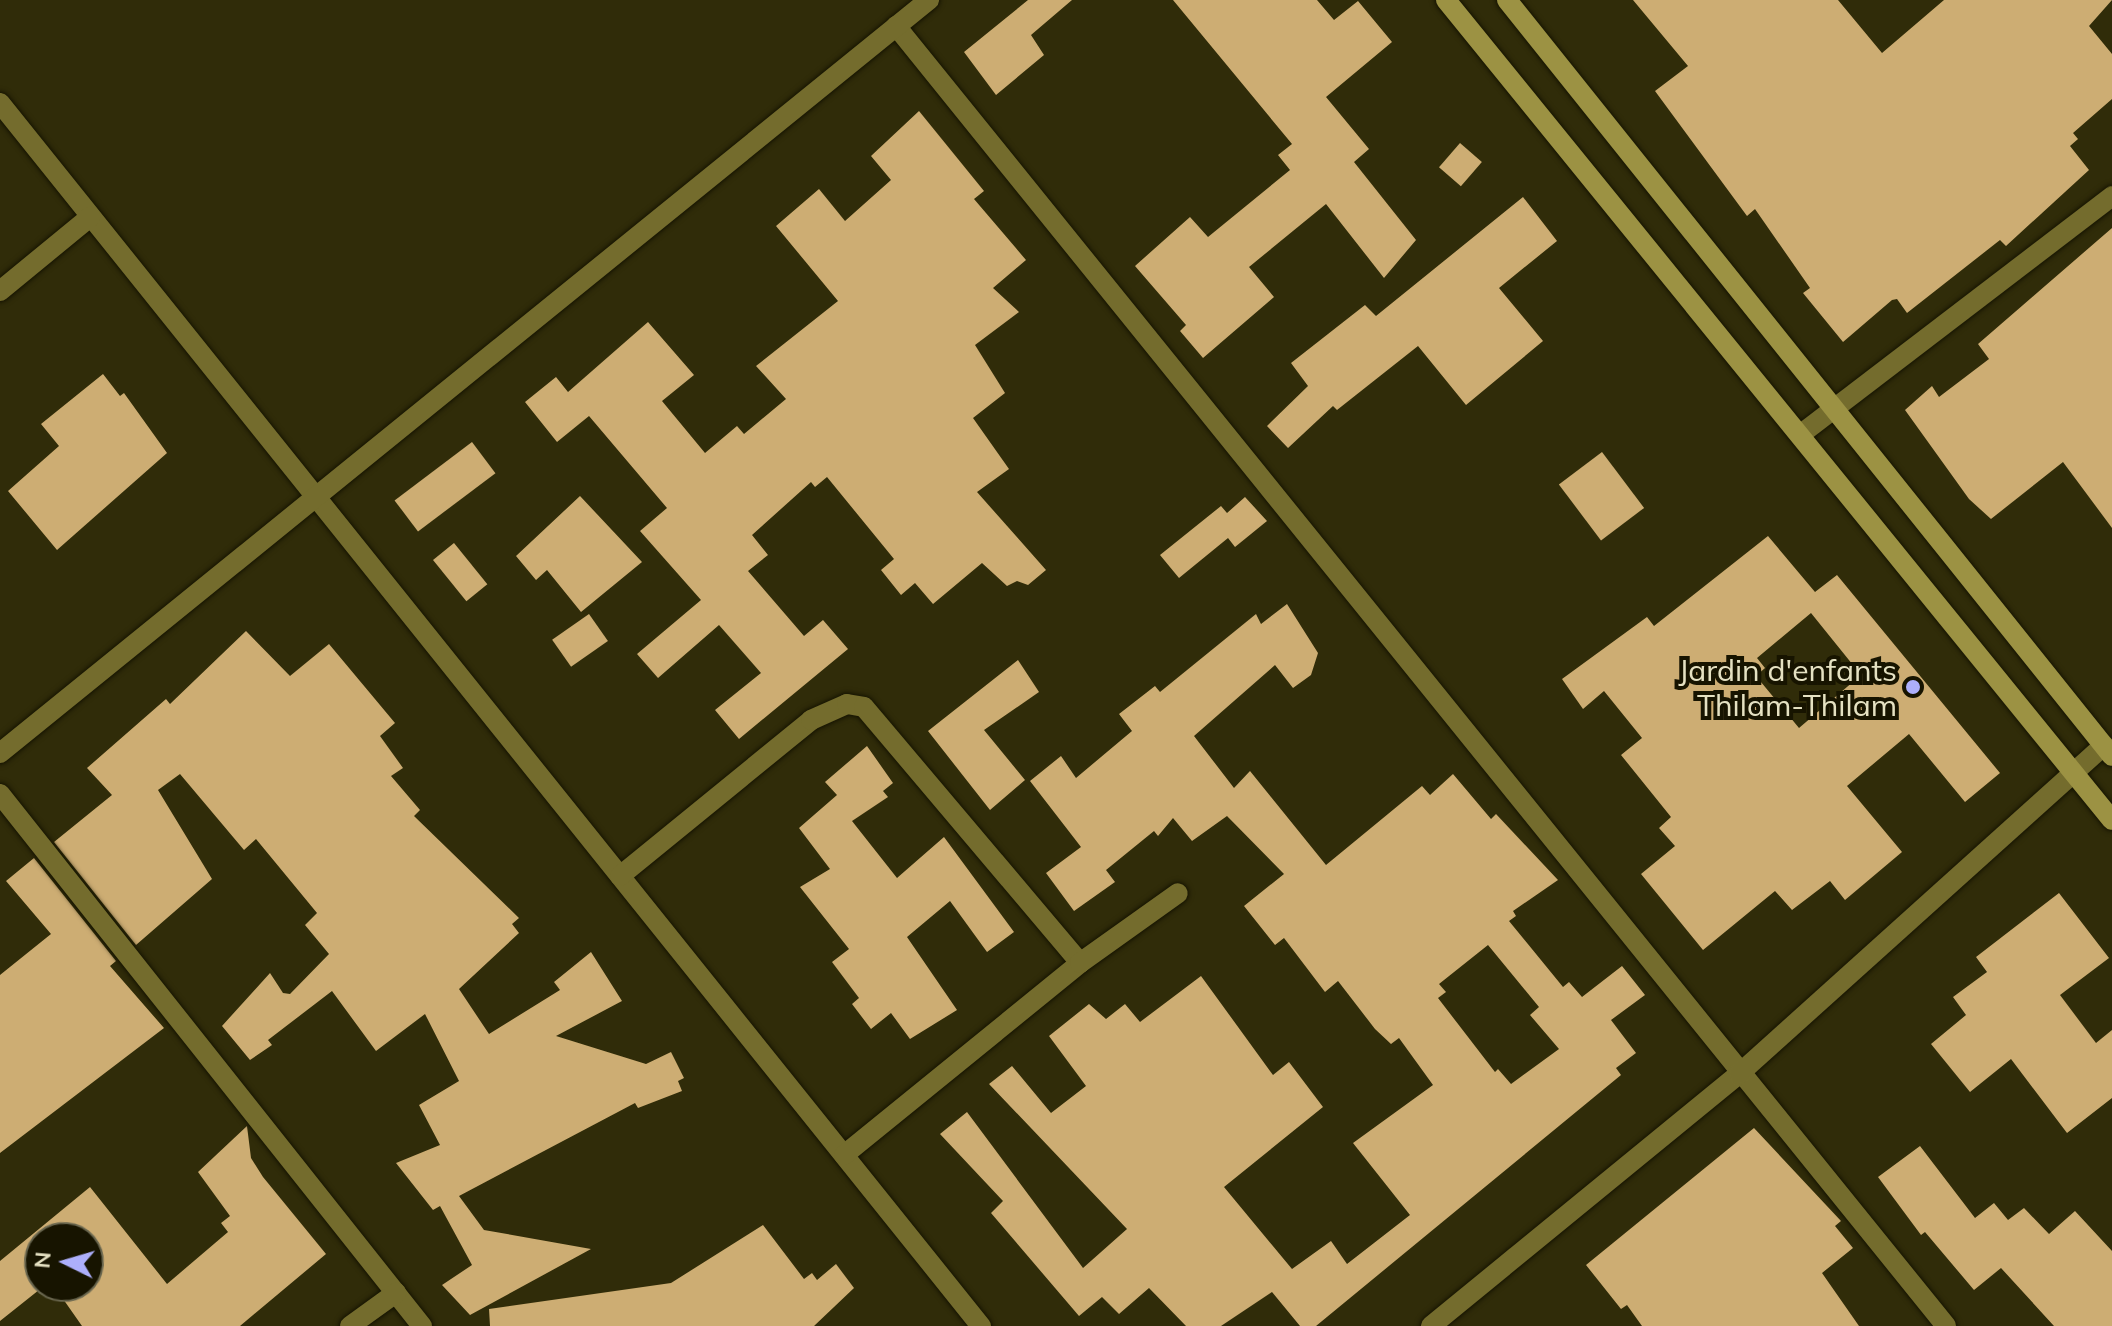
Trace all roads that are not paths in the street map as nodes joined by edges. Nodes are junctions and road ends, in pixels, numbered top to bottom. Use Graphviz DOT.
graph roads {
  1 [pos="929,0"];
  2 [pos="1446,0"];
  3 [pos="1507,0"];
  4 [pos="896,26"];
  5 [pos="0,103"];
  6 [pos="2112,196"];
  7 [pos="90,217"];
  8 [pos="0,291"];
  9 [pos="1835,407"];
  10 [pos="1801,434"];
  11 [pos="314,499"];
  12 [pos="2108,750"];
  13 [pos="0,753"];
  14 [pos="2071,771"];
  15 [pos="0,794"];
  16 [pos="2112,820"];
  17 [pos="620,876"];
  18 [pos="1178,893"];
  19 [pos="1080,963"];
  20 [pos="1739,1074"];
  21 [pos="844,1155"];
  22 [pos="396,1293"];
  23 [pos="350,1326"];
  24 [pos="422,1326"];
  25 [pos="981,1326"];
  26 [pos="1431,1326"];
  27 [pos="1946,1326"];
  1 -- 4 [label="street"];
  2 -- 10 [label="main road"];
  3 -- 9 [label="main road"];
  4 -- 11 [label="street"];
  4 -- 20 [label="street"];
  5 -- 7 [label="street"];
  6 -- 9 [label="street"];
  7 -- 8 [label="street"];
  7 -- 11 [label="street"];
  9 -- 10 [label="street"];
  9 -- 12 [label="main road"];
  10 -- 14 [label="main road"];
  11 -- 13 [label="street"];
  11 -- 17 [label="street"];
  12 -- 14 [label="street"];
  14 -- 16 [label="main road"];
  14 -- 20 [label="street"];
  15 -- 22 [label="street"];
  17 -- 19 [label="street"];
  17 -- 21 [label="street"];
  18 -- 19 [label="street"];
  19 -- 21 [label="street"];
  20 -- 26 [label="street"];
  20 -- 27 [label="street"];
  21 -- 25 [label="street"];
  22 -- 23 [label="street"];
  22 -- 24 [label="street"];
}
